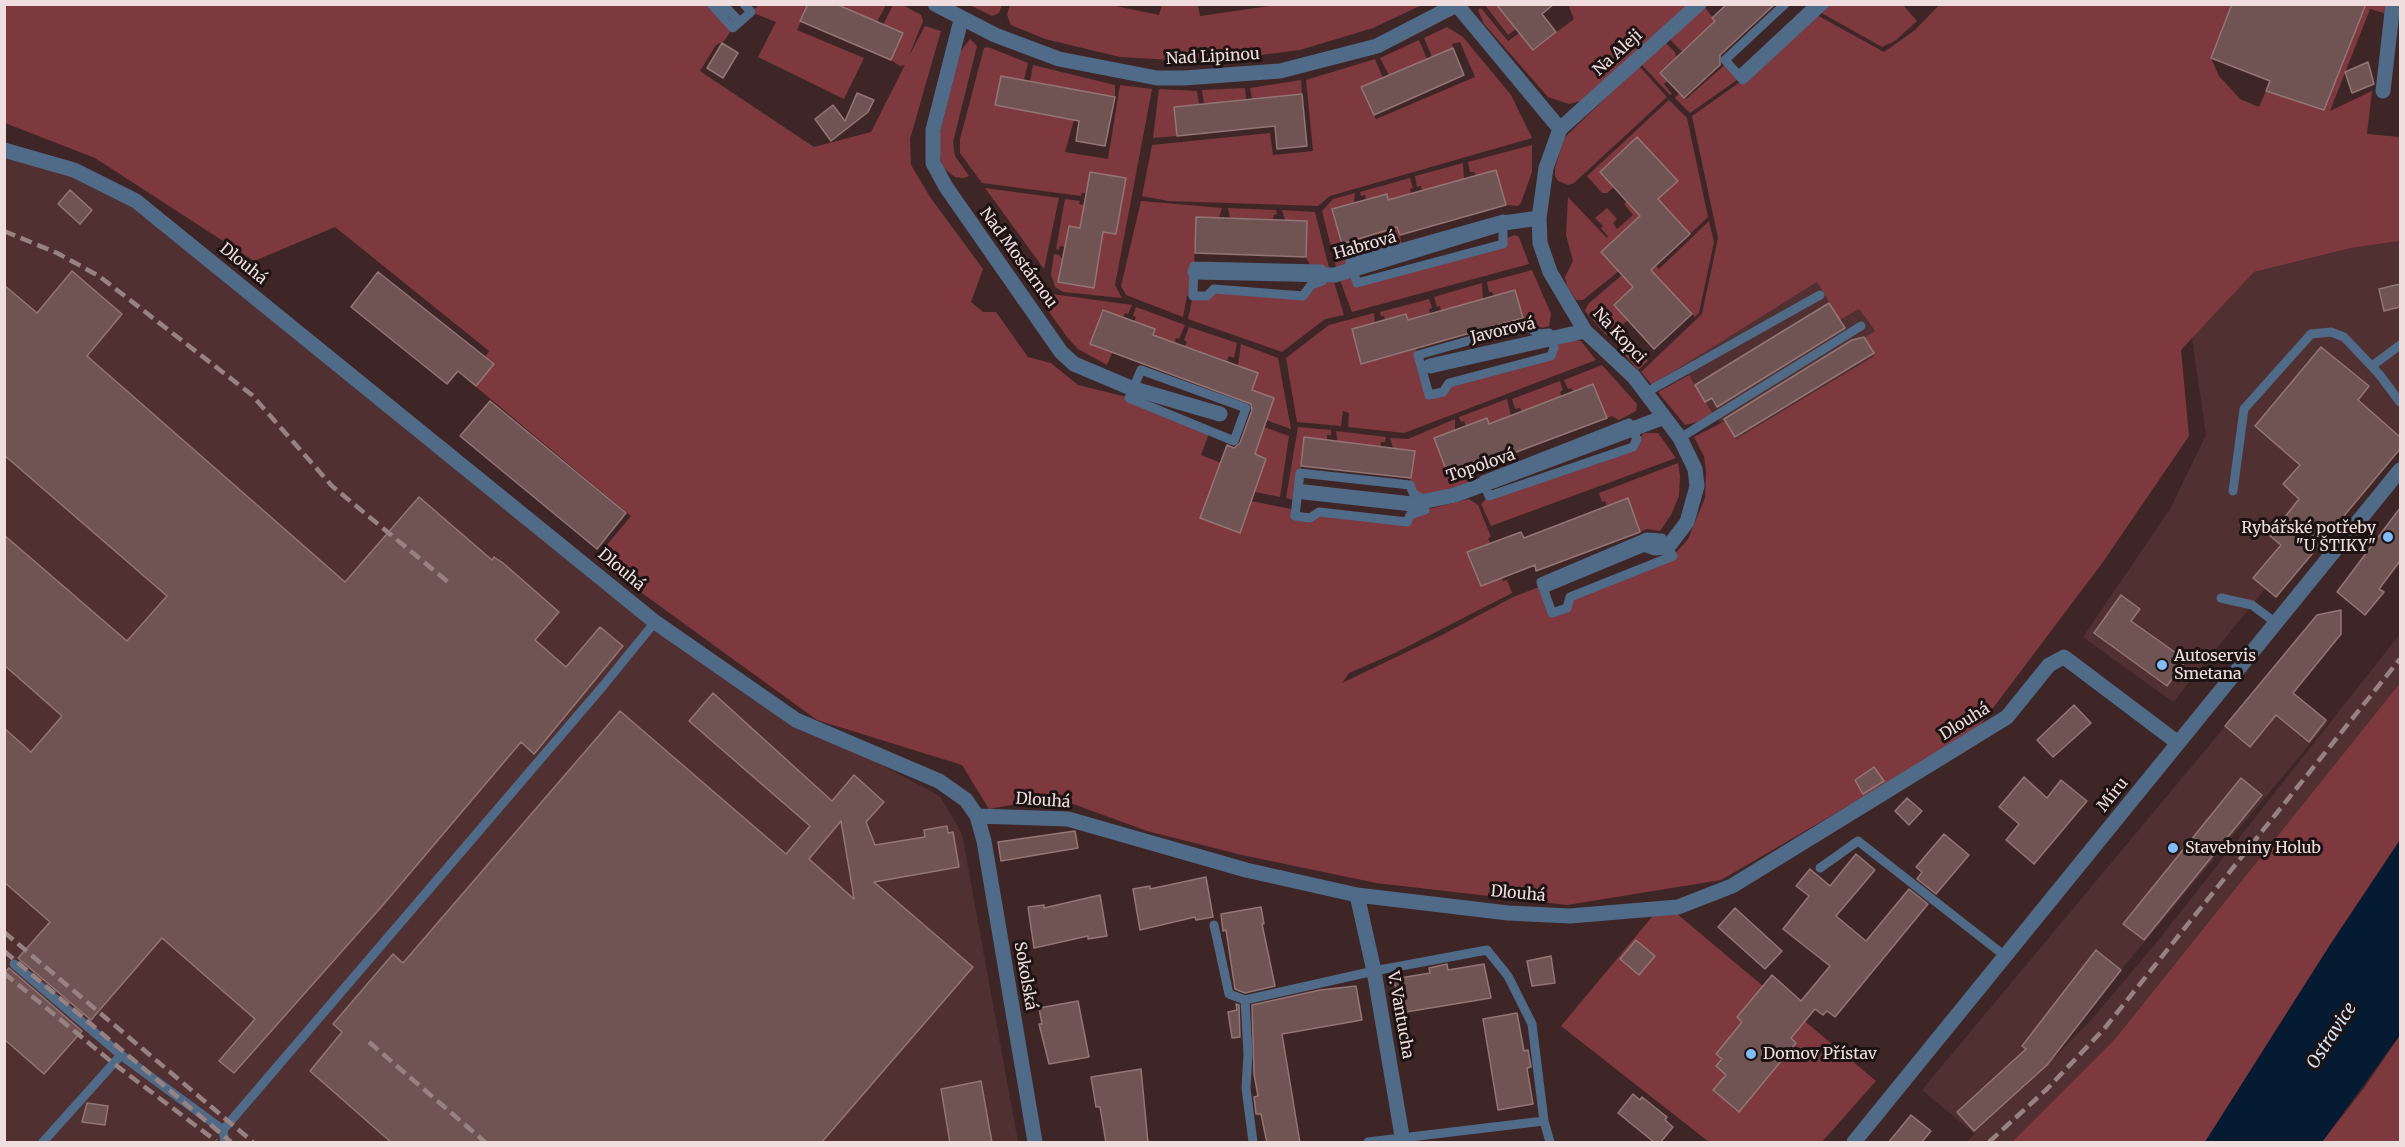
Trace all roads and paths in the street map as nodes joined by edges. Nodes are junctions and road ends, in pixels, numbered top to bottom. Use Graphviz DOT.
graph roads {
  1 [pos="711,4"];
  2 [pos="723,4"];
  3 [pos="744,4"];
  4 [pos="935,4"];
  5 [pos="1699,4"];
  6 [pos="1785,4"];
  7 [pos="1815,4"];
  8 [pos="1825,4"];
  9 [pos="2392,4"];
  10 [pos="1457,5"];
  11 [pos="961,20"];
  12 [pos="739,21"];
  13 [pos="1740,74"];
  14 [pos="2383,91"];
  15 [pos="1560,129"];
  16 [pos="4,150"];
  17 [pos="1539,218"];
  18 [pos="1196,272"];
  19 [pos="1321,274"];
  20 [pos="1820,295"];
  21 [pos="1860,326"];
  22 [pos="1586,331"];
  23 [pos="1551,339"];
  24 [pos="2400,345"];
  25 [pos="1430,366"];
  26 [pos="2372,366"];
  27 [pos="1133,388"];
  28 [pos="1645,393"];
  29 [pos="2400,402"];
  30 [pos="1220,414"];
  31 [pos="1662,418"];
  32 [pos="1680,438"];
  33 [pos="2400,470"];
  34 [pos="2233,491"];
  35 [pos="1304,492"];
  36 [pos="1423,502"];
  37 [pos="1668,547"];
  38 [pos="1545,585"];
  39 [pos="2221,598"];
  40 [pos="655,622"];
  41 [pos="2276,623"];
  42 [pos="2178,743"];
  43 [pos="977,816"];
  44 [pos="1820,868"];
  45 [pos="1357,895"];
  46 [pos="1214,925"];
  47 [pos="2005,956"];
  48 [pos="14,963"];
  49 [pos="1374,971"];
  50 [pos="1245,1000"];
  51 [pos="121,1055"];
  52 [pos="1544,1121"];
  53 [pos="223,1130"];
  54 [pos="1402,1140"];
  55 [pos="43,1143"];
  56 [pos="225,1143"];
  57 [pos="1035,1143"];
  58 [pos="1253,1143"];
  59 [pos="1368,1143"];
  60 [pos="1550,1143"];
  61 [pos="1854,1143"];
  1 -- 3 [label="lane"];
  2 -- 12 [label="lane"];
  4 -- 11 [label="street, Nad Lipinou"];
  5 -- 15 [label="street, Na Aleji"];
  6 -- 8 [label="lane"];
  7 -- 13 [label="lane"];
  9 -- 14 [label="street"];
  10 -- 11 [label="street, Nad Lipinou"];
  10 -- 15 [label="street"];
  11 -- 27 [label="street, Nad Mostárnou"];
  15 -- 17 [label="street, Na Kopci"];
  16 -- 40 [label="street, Dlouhá"];
  17 -- 19 [label="street, Habrová"];
  17 -- 22 [label="street, Na Kopci"];
  18 -- 19 [label="street, Habrová"];
  18 -- 19 [label="lane"];
  20 -- 28 [label="lane"];
  21 -- 32 [label="lane"];
  22 -- 23 [label="street, Javorová"];
  22 -- 28 [label="street, Na Kopci"];
  23 -- 23 [label="lane"];
  23 -- 25 [label="street, Javorová"];
  24 -- 26 [label="lane"];
  26 -- 29 [label="lane"];
  26 -- 34 [label="lane"];
  27 -- 27 [label="lane"];
  27 -- 30 [label="street, Nad Mostárnou"];
  28 -- 31 [label="street, Na Kopci"];
  31 -- 32 [label="street, Na Kopci"];
  31 -- 36 [label="street, Topolová"];
  32 -- 37 [label="street, Na Kopci"];
  33 -- 41 [label="street, Míru"];
  35 -- 36 [label="street, Topolová"];
  36 -- 36 [label="lane"];
  37 -- 37 [label="lane"];
  37 -- 38 [label="street"];
  39 -- 41 [label="lane"];
  40 -- 43 [label="street, Dlouhá"];
  40 -- 53 [label="lane"];
  41 -- 42 [label="street, Míru"];
  42 -- 45 [label="street, Dlouhá"];
  42 -- 47 [label="street, Míru"];
  43 -- 45 [label="street, Dlouhá"];
  43 -- 57 [label="street, Sokolská"];
  44 -- 47 [label="lane"];
  45 -- 49 [label="street, V. Vantucha"];
  46 -- 50 [label="lane"];
  47 -- 61 [label="street, Míru"];
  48 -- 51 [label="lane"];
  49 -- 50 [label="lane"];
  49 -- 52 [label="lane"];
  49 -- 54 [label="street, V. Vantucha"];
  50 -- 58 [label="lane"];
  51 -- 53 [label="lane"];
  51 -- 55 [label="lane"];
  52 -- 54 [label="lane"];
  52 -- 60 [label="lane"];
  53 -- 56 [label="lane"];
  54 -- 59 [label="lane"];
}
